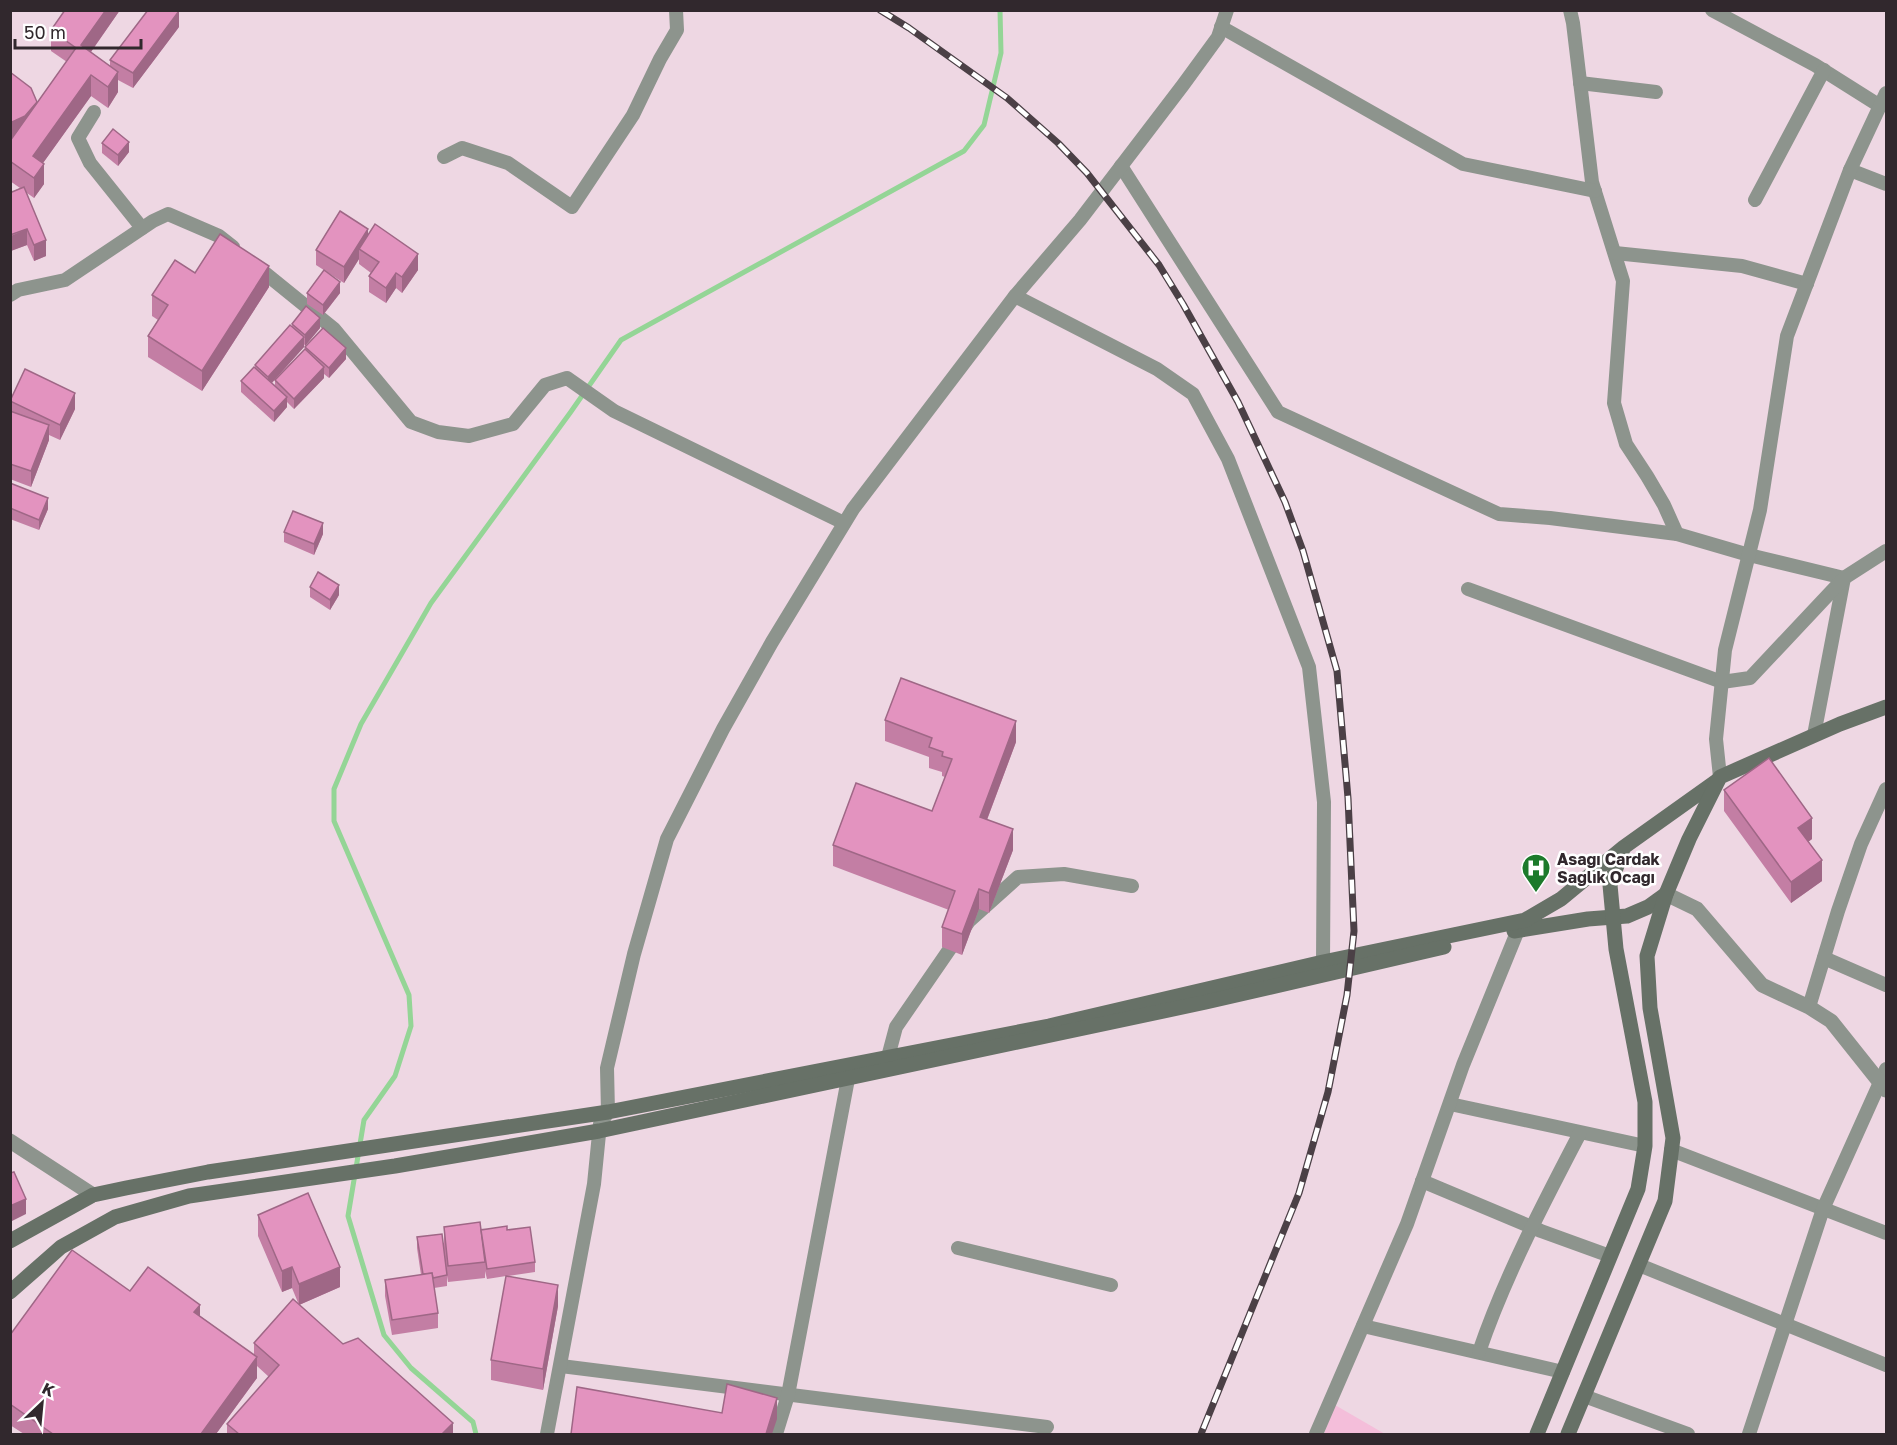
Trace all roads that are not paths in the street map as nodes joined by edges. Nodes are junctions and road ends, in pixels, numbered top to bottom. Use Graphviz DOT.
graph roads {
  1 [pos="676,10"];
  2 [pos="1227,10"];
  3 [pos="1570,10"];
  4 [pos="1712,10"];
  5 [pos="1221,27"];
  6 [pos="1824,70"];
  7 [pos="1580,84"];
  8 [pos="1656,92"];
  9 [pos="1887,93"];
  10 [pos="1880,106"];
  11 [pos="94,112"];
  12 [pos="444,157"];
  13 [pos="1121,166"];
  14 [pos="1850,170"];
  15 [pos="1887,184"];
  16 [pos="1595,191"];
  17 [pos="1755,200"];
  18 [pos="142,228"];
  19 [pos="1615,253"];
  20 [pos="1807,284"];
  21 [pos="10,295"];
  22 [pos="1015,296"];
  23 [pos="844,523"];
  24 [pos="1677,534"];
  25 [pos="1887,551"];
  26 [pos="1749,555"];
  27 [pos="1844,578"];
  28 [pos="1468,589"];
  29 [pos="1722,682"];
  30 [pos="1887,707"];
  31 [pos="1814,735"];
  32 [pos="1719,778"];
  33 [pos="1887,789"];
  34 [pos="1624,847"];
  35 [pos="1132,886"];
  36 [pos="1666,894"];
  37 [pos="1612,917"];
  38 [pos="1518,930"];
  39 [pos="1824,958"];
  40 [pos="1323,962"];
  41 [pos="1887,985"];
  42 [pos="1809,1007"];
  43 [pos="888,1057"];
  44 [pos="848,1079"];
  45 [pos="1884,1080"];
  46 [pos="1450,1104"];
  47 [pos="608,1112"];
  48 [pos="599,1131"];
  49 [pos="1580,1133"];
  50 [pos="10,1141"];
  51 [pos="1645,1146"];
  52 [pos="1671,1150"];
  53 [pos="1422,1181"];
  54 [pos="93,1195"];
  55 [pos="1823,1209"];
  56 [pos="1532,1227"];
  57 [pos="1887,1233"];
  58 [pos="10,1241"];
  59 [pos="958,1248"];
  60 [pos="1610,1256"];
  61 [pos="1639,1265"];
  62 [pos="1111,1285"];
  63 [pos="10,1292"];
  64 [pos="1785,1323"];
  65 [pos="1363,1326"];
  66 [pos="1479,1352"];
  67 [pos="1887,1365"];
  68 [pos="561,1366"];
  69 [pos="1563,1372"];
  70 [pos="788,1395"];
  71 [pos="1584,1396"];
  72 [pos="1047,1427"];
  73 [pos="548,1434"];
  74 [pos="776,1434"];
  75 [pos="1316,1434"];
  76 [pos="1537,1434"];
  77 [pos="1568,1434"];
  78 [pos="1688,1434"];
  79 [pos="1749,1434"];
  1 -- 12 [label="street"];
  2 -- 5 [label="street"];
  3 -- 7 [label="street"];
  4 -- 6 [label="street"];
  5 -- 13 [label="street"];
  5 -- 16 [label="street"];
  6 -- 10 [label="street"];
  6 -- 17 [label="street"];
  7 -- 8 [label="street"];
  7 -- 16 [label="street"];
  9 -- 10 [label="street"];
  10 -- 14 [label="street"];
  11 -- 18 [label="street"];
  13 -- 22 [label="street"];
  13 -- 24 [label="street"];
  14 -- 15 [label="street"];
  14 -- 20 [label="street"];
  16 -- 19 [label="street"];
  18 -- 21 [label="street"];
  18 -- 23 [label="street"];
  19 -- 20 [label="street"];
  19 -- 24 [label="street"];
  20 -- 26 [label="street"];
  22 -- 23 [label="street"];
  22 -- 40 [label="street"];
  23 -- 47 [label="street"];
  24 -- 26 [label="street"];
  25 -- 27 [label="street"];
  26 -- 27 [label="street"];
  26 -- 29 [label="street"];
  27 -- 29 [label="street"];
  27 -- 31 [label="street"];
  28 -- 29 [label="street"];
  29 -- 32 [label="street"];
  30 -- 31 [label="main road"];
  31 -- 32 [label="main road"];
  32 -- 34 [label="main road"];
  32 -- 36 [label="main road"];
  33 -- 39 [label="street"];
  34 -- 37 [label="main road"];
  34 -- 40 [label="main road"];
  35 -- 43 [label="street"];
  36 -- 37 [label="main road"];
  36 -- 42 [label="street"];
  36 -- 52 [label="main road"];
  37 -- 38 [label="main road"];
  37 -- 51 [label="main road"];
  38 -- 44 [label="main road"];
  38 -- 46 [label="street"];
  39 -- 41 [label="street"];
  39 -- 42 [label="street"];
  40 -- 43 [label="main road"];
  42 -- 45 [label="street"];
  43 -- 47 [label="main road"];
  44 -- 48 [label="main road"];
  44 -- 70 [label="street"];
  45 -- 55 [label="street"];
  46 -- 49 [label="street"];
  46 -- 53 [label="street"];
  47 -- 48 [label="street"];
  47 -- 54 [label="main road"];
  48 -- 63 [label="main road"];
  48 -- 68 [label="street"];
  49 -- 51 [label="street"];
  49 -- 56 [label="street"];
  50 -- 54 [label="street"];
  51 -- 60 [label="main road"];
  52 -- 55 [label="street"];
  52 -- 61 [label="main road"];
  53 -- 56 [label="street"];
  53 -- 65 [label="street"];
  54 -- 58 [label="main road"];
  55 -- 57 [label="street"];
  55 -- 64 [label="street"];
  56 -- 60 [label="street"];
  56 -- 66 [label="street"];
  59 -- 62 [label="street"];
  60 -- 69 [label="main road"];
  61 -- 64 [label="street"];
  61 -- 71 [label="main road"];
  64 -- 67 [label="street"];
  64 -- 79 [label="street"];
  65 -- 66 [label="street"];
  65 -- 75 [label="street"];
  66 -- 69 [label="street"];
  68 -- 70 [label="street"];
  68 -- 73 [label="street"];
  69 -- 76 [label="main road"];
  70 -- 72 [label="street"];
  70 -- 74 [label="street"];
  71 -- 77 [label="main road"];
  71 -- 78 [label="street"];
}
